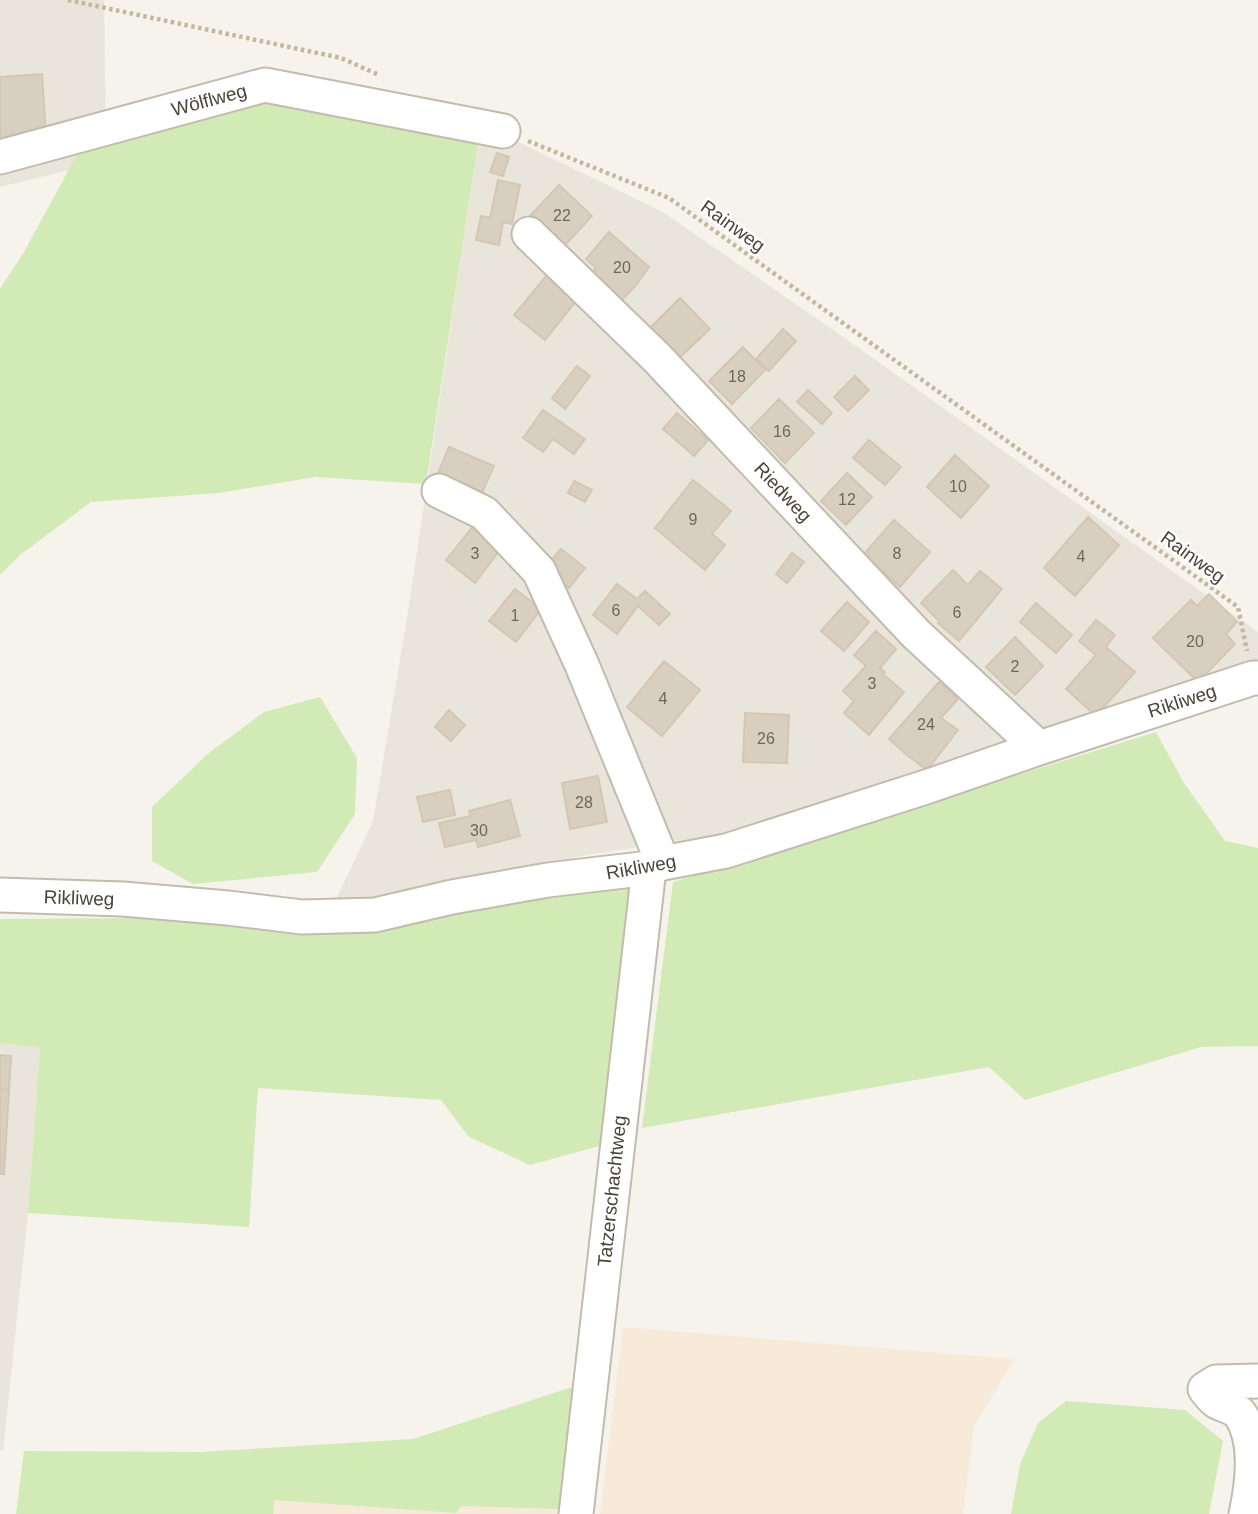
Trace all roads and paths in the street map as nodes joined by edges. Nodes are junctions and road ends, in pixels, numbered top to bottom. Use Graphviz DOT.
graph roads {
  1 [pos="68,0"];
  2 [pos="391,80"];
  3 [pos="503,131"];
  4 [pos="0,157"];
  5 [pos="529,233"];
  6 [pos="439,491"];
  7 [pos="1255,678"];
  8 [pos="1039,748"];
  9 [pos="656,866"];
  10 [pos="0,895"];
  11 [pos="1258,1381"];
  12 [pos="576,1514"];
  13 [pos="1246,1514"];
  1 -- 2 [label="path"];
  3 -- 4 [label="street, Wölflweg"];
  3 -- 7 [label="path, Rainweg"];
  5 -- 8 [label="street, Riedweg"];
  6 -- 9 [label="street, Tatzerschachtweg"];
  7 -- 8 [label="street, Rikliweg"];
  8 -- 9 [label="street, Rikliweg"];
  9 -- 10 [label="street, Rikliweg"];
  9 -- 12 [label="street, Tatzerschachtweg"];
  11 -- 13 [label="street"];
}
